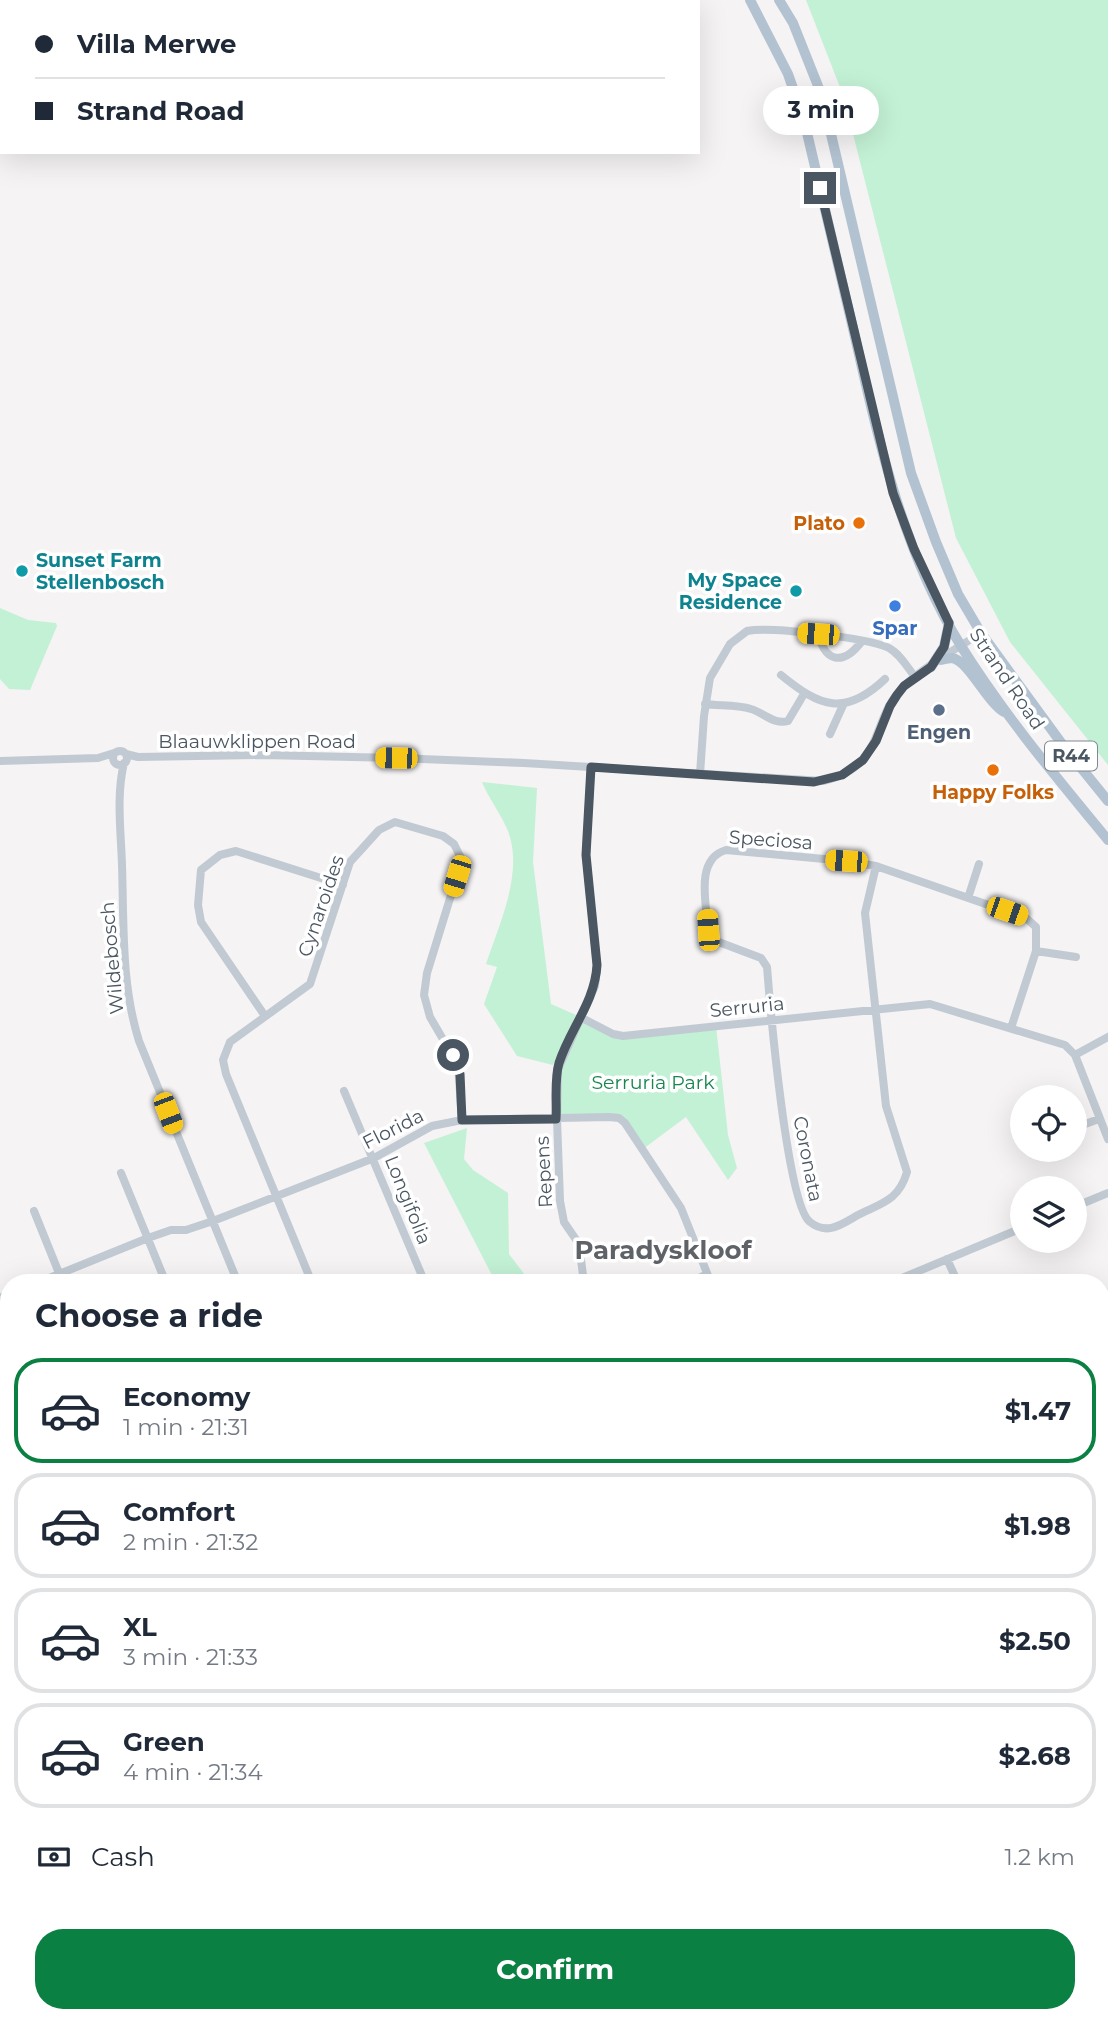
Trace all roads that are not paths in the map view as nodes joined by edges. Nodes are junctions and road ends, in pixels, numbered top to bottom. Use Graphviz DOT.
graph roads {
  1 [pos="750,0"];
  2 [pos="779,0"];
  3 [pos="949,623"];
  4 [pos="818,634"];
  5 [pos="981,634"];
  6 [pos="862,641"];
  7 [pos="961,646"];
  8 [pos="941,660"];
  9 [pos="931,667"];
  10 [pos="781,675"];
  11 [pos="915,677"];
  12 [pos="885,679"];
  13 [pos="804,694"];
  14 [pos="844,703"];
  15 [pos="705,704"];
  16 [pos="1009,714"];
  17 [pos="830,734"];
  18 [pos="99,758"];
  19 [pos="0,761"];
  20 [pos="121,761"];
  21 [pos="591,767"];
  22 [pos="700,774"];
  23 [pos="1108,801"];
  24 [pos="1108,840"];
  25 [pos="979,864"];
  26 [pos="876,866"];
  27 [pos="343,885"];
  28 [pos="968,898"];
  29 [pos="1036,951"];
  30 [pos="1076,957"];
  31 [pos="876,1008"];
  32 [pos="265,1016"];
  33 [pos="580,1017"];
  34 [pos="772,1020"];
  35 [pos="1011,1028"];
  36 [pos="1108,1037"];
  37 [pos="1075,1055"];
  38 [pos="344,1091"];
  39 [pos="556,1119"];
  40 [pos="1099,1119"];
  41 [pos="462,1120"];
  42 [pos="1087,1123"];
  43 [pos="1108,1139"];
  44 [pos="374,1158"];
  45 [pos="121,1173"];
  46 [pos="1108,1193"];
  47 [pos="277,1196"];
  48 [pos="1087,1202"];
  49 [pos="34,1211"];
  50 [pos="213,1221"];
  51 [pos="1010,1233"];
  52 [pos="148,1238"];
  53 [pos="947,1259"];
  54 [pos="59,1274"];
  55 [pos="162,1274"];
  56 [pos="234,1274"];
  57 [pos="308,1274"];
  58 [pos="421,1274"];
  59 [pos="582,1274"];
  60 [pos="707,1274"];
  61 [pos="911,1274"];
  62 [pos="954,1274"];
  1 -- 3 [label="main road, Strand Road / R44"];
  2 -- 5 [label="main road, Strand Road / R44"];
  3 -- 7 [label="main road, Strand Road / R44"];
  3 -- 9 [label="main road"];
  4 -- 6 [label="street"];
  4 -- 6 [label="street"];
  4 -- 15 [label="street"];
  5 -- 7 [label="street, Blaauwklippen Road"];
  5 -- 23 [label="main road, Strand Road / R44"];
  6 -- 11 [label="street"];
  7 -- 8 [label="street, Blaauwklippen Road"];
  7 -- 16 [label="main road, Strand Road / R44"];
  8 -- 9 [label="street, Blaauwklippen Road"];
  8 -- 16 [label="main road"];
  9 -- 11 [label="street, Blaauwklippen Road"];
  10 -- 13 [label="street"];
  11 -- 22 [label="street, Blaauwklippen Road"];
  12 -- 14 [label="street"];
  13 -- 14 [label="street"];
  13 -- 15 [label="street"];
  14 -- 17 [label="street"];
  15 -- 22 [label="street"];
  16 -- 24 [label="main road, Strand Road / R44"];
  18 -- 19 [label="street"];
  18 -- 20 [label="street"];
  18 -- 20 [label="street, Wildebosch"];
  20 -- 21 [label="street, Blaauwklippen Road"];
  20 -- 50 [label="street, Wildebosch"];
  21 -- 22 [label="street, Blaauwklippen Road"];
  21 -- 33 [label="street"];
  25 -- 28 [label="street"];
  26 -- 28 [label="street, Speciosa"];
  26 -- 31 [label="street, Coronata"];
  26 -- 34 [label="street, Speciosa"];
  27 -- 32 [label="street, Cynaroides"];
  27 -- 32 [label="street"];
  27 -- 41 [label="street, Cynaroides"];
  28 -- 29 [label="street, Speciosa"];
  29 -- 30 [label="street"];
  29 -- 35 [label="street"];
  31 -- 34 [label="street, Serruria"];
  31 -- 34 [label="street, Coronata"];
  31 -- 35 [label="street, Serruria"];
  32 -- 47 [label="street, Cynaroides"];
  33 -- 34 [label="street, Serruria"];
  33 -- 39 [label="street, Repens"];
  35 -- 37 [label="street, Serruria"];
  36 -- 37 [label="street"];
  37 -- 40 [label="street"];
  38 -- 44 [label="street, Longifolia"];
  39 -- 41 [label="street, Florida"];
  39 -- 59 [label="street, Repens"];
  39 -- 60 [label="street, Florida"];
  40 -- 42 [label="street"];
  40 -- 43 [label="street"];
  41 -- 44 [label="street, Florida"];
  44 -- 47 [label="street, Florida"];
  44 -- 58 [label="street, Longifolia"];
  45 -- 52 [label="street"];
  46 -- 48 [label="street"];
  47 -- 50 [label="street, Florida"];
  47 -- 57 [label="street"];
  49 -- 54 [label="street"];
  50 -- 52 [label="street, Florida"];
  50 -- 56 [label="street, Wildebosch"];
  51 -- 53 [label="street"];
  52 -- 54 [label="street, Florida"];
  52 -- 55 [label="street"];
  53 -- 61 [label="street"];
  53 -- 62 [label="street"];
}
